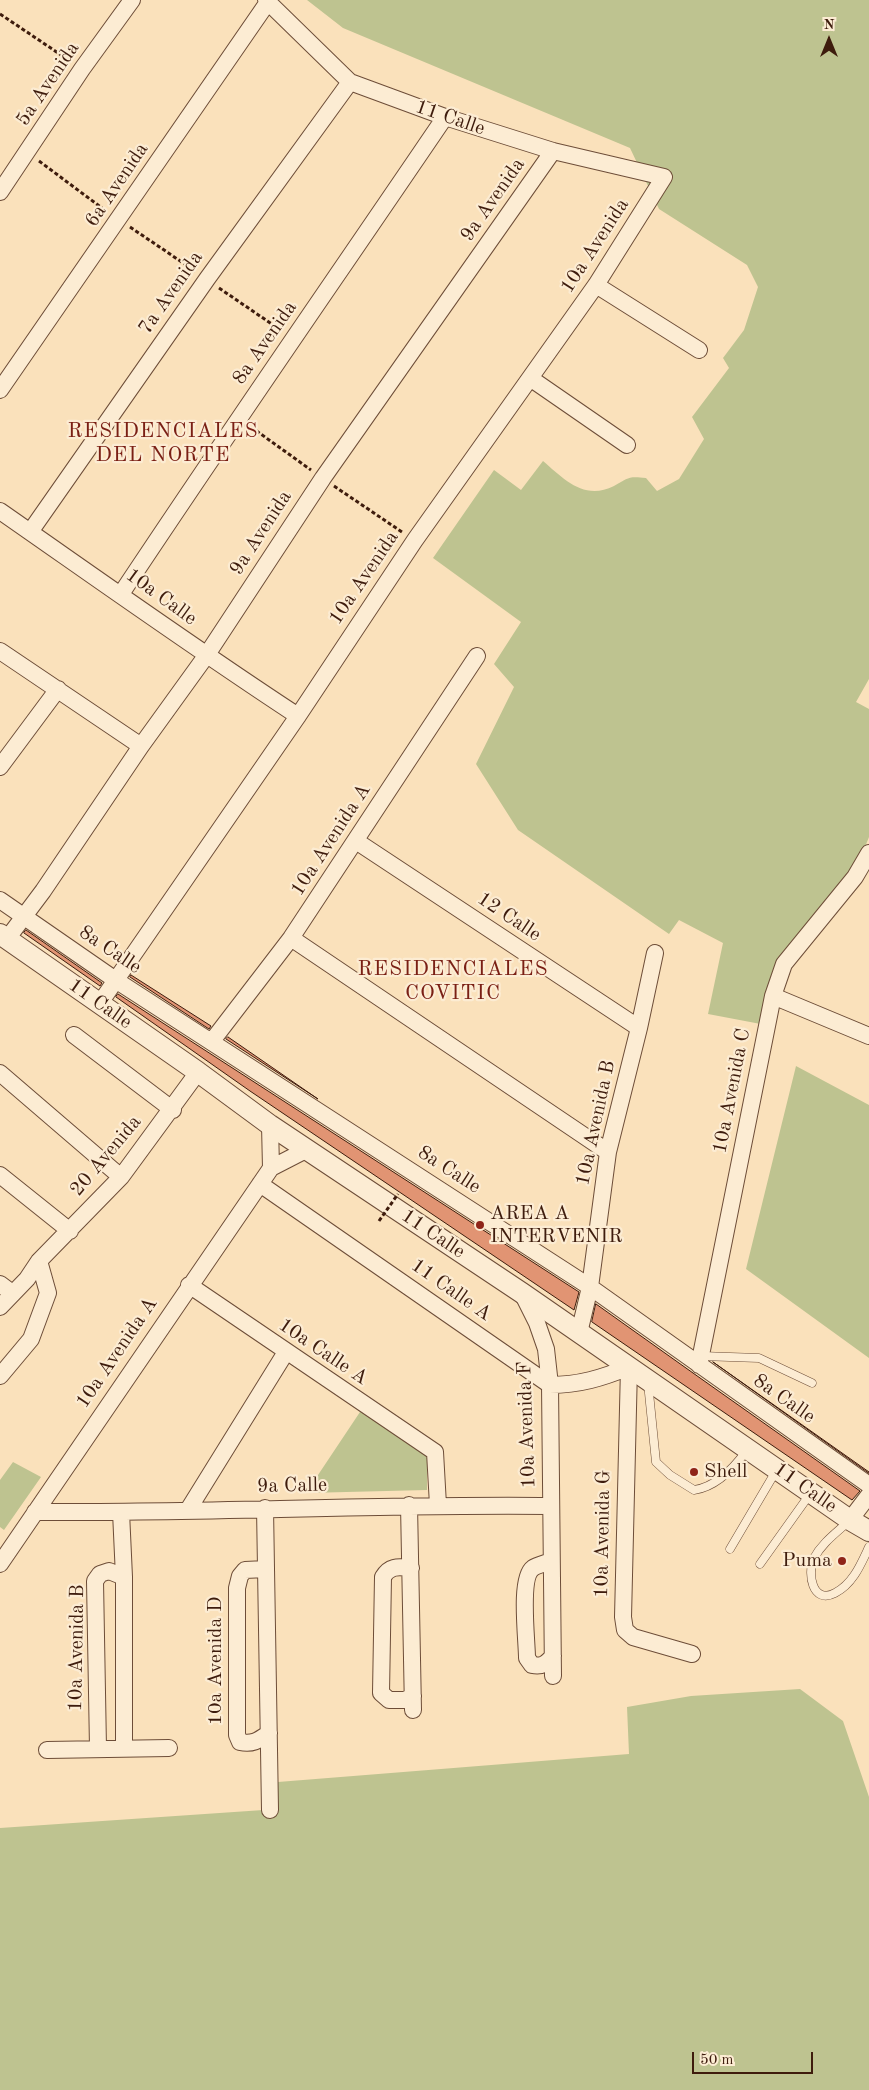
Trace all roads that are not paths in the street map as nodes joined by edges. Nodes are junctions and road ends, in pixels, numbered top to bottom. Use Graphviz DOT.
graph roads {
  1 [pos="132,0"];
  2 [pos="267,1"];
  3 [pos="350,82"];
  4 [pos="445,117"];
  5 [pos="553,151"];
  6 [pos="664,177"];
  7 [pos="0,192"];
  8 [pos="596,285"];
  9 [pos="699,350"];
  10 [pos="530,378"];
  11 [pos="0,390"];
  12 [pos="627,445"];
  13 [pos="0,511"];
  14 [pos="30,532"];
  15 [pos="121,594"];
  16 [pos="0,651"];
  17 [pos="206,656"];
  18 [pos="477,656"];
  19 [pos="58,689"];
  20 [pos="298,716"];
  21 [pos="141,746"];
  22 [pos="0,767"];
  23 [pos="356,841"];
  24 [pos="869,853"];
  25 [pos="0,900"];
  26 [pos="24,916"];
  27 [pos="4,937"];
  28 [pos="292,938"];
  29 [pos="655,953"];
  30 [pos="117,981"];
  31 [pos="773,996"];
  32 [pos="100,1004"];
  33 [pos="639,1028"];
  34 [pos="74,1035"];
  35 [pos="869,1036"];
  36 [pos="212,1040"];
  37 [pos="0,1072"];
  38 [pos="198,1072"];
  39 [pos="173,1110"];
  40 [pos="270,1125"];
  41 [pos="306,1150"];
  42 [pos="608,1152"];
  43 [pos="271,1168"];
  44 [pos="0,1175"];
  45 [pos="121,1177"];
  46 [pos="260,1184"];
  47 [pos="70,1231"];
  48 [pos="39,1262"];
  49 [pos="188,1285"];
  50 [pos="590,1287"];
  51 [pos="6,1289"];
  52 [pos="522,1293"];
  53 [pos="0,1307"];
  54 [pos="579,1333"];
  55 [pos="286,1352"];
  56 [pos="700,1361"];
  57 [pos="629,1367"];
  58 [pos="0,1376"];
  59 [pos="647,1379"];
  60 [pos="812,1383"];
  61 [pos="550,1385"];
  62 [pos="748,1449"];
  63 [pos="777,1470"];
  64 [pos="869,1485"];
  65 [pos="811,1493"];
  66 [pos="869,1494"];
  67 [pos="438,1505"];
  68 [pos="409,1506"];
  69 [pos="550,1506"];
  70 [pos="265,1508"];
  71 [pos="188,1510"];
  72 [pos="35,1512"];
  73 [pos="121,1512"];
  74 [pos="850,1520"];
  75 [pos="869,1531"];
  76 [pos="869,1547"];
  77 [pos="730,1549"];
  78 [pos="551,1561"];
  79 [pos="0,1564"];
  80 [pos="760,1564"];
  81 [pos="412,1568"];
  82 [pos="266,1569"];
  83 [pos="124,1578"];
  84 [pos="692,1654"];
  85 [pos="553,1656"];
  86 [pos="553,1676"];
  87 [pos="269,1733"];
  88 [pos="98,1748"];
  89 [pos="124,1748"];
  90 [pos="169,1748"];
  91 [pos="47,1750"];
  92 [pos="270,1810"];
  1 -- 7 [label="street, 5a Avenida"];
  2 -- 3 [label="street, 11 Calle"];
  2 -- 11 [label="street, 6a Avenida"];
  3 -- 4 [label="street, 11 Calle"];
  3 -- 14 [label="street, 7a Avenida"];
  4 -- 5 [label="street, 11 Calle"];
  4 -- 15 [label="street, 8a Avenida"];
  5 -- 6 [label="street, 11 Calle"];
  5 -- 17 [label="street, 9a Avenida"];
  6 -- 8 [label="street, 10a Avenida"];
  8 -- 9 [label="street"];
  8 -- 10 [label="street, 10a Avenida"];
  10 -- 12 [label="street"];
  10 -- 20 [label="street, 10a Avenida"];
  13 -- 14 [label="street, 10a Calle"];
  14 -- 15 [label="street, 10a Calle"];
  15 -- 17 [label="street, 10a Calle"];
  16 -- 19 [label="street"];
  17 -- 20 [label="street, 10a Calle"];
  17 -- 21 [label="street, 9a Avenida"];
  18 -- 23 [label="street, 10a Avenida A"];
  19 -- 21 [label="street"];
  19 -- 22 [label="street"];
  20 -- 30 [label="street, 10a Avenida"];
  21 -- 26 [label="street, 9a Avenida"];
  23 -- 28 [label="street, 10a Avenida A"];
  23 -- 33 [label="street, 12 Calle"];
  24 -- 31 [label="street, 10a Avenida C"];
  25 -- 26 [label="street, 8a Calle"];
  26 -- 27 [label="street, 9a Avenida"];
  26 -- 30 [label="street, 8a Calle"];
  27 -- 32 [label="street, 11 Calle"];
  28 -- 36 [label="street, 10a Avenida A"];
  28 -- 42 [label="street"];
  29 -- 33 [label="street, 10a Avenida B"];
  30 -- 32 [label="street, 10a Avenida"];
  30 -- 36 [label="street, 8a Calle"];
  31 -- 35 [label="street"];
  31 -- 56 [label="street, 10a Avenida C"];
  32 -- 38 [label="street, 11 Calle"];
  33 -- 42 [label="street, 10a Avenida B"];
  34 -- 39 [label="street"];
  36 -- 50 [label="street, 8a Calle"];
  37 -- 45 [label="street"];
  38 -- 39 [label="street, 20 Avenida"];
  38 -- 40 [label="street, 11 Calle"];
  39 -- 45 [label="street, 20 Avenida"];
  40 -- 41 [label="street, 11 Calle"];
  40 -- 43 [label="street"];
  41 -- 43 [label="street, 10a Avenida A"];
  41 -- 52 [label="street, 11 Calle"];
  42 -- 50 [label="street, 10a Avenida B"];
  43 -- 46 [label="street, 10a Avenida A"];
  44 -- 47 [label="street"];
  45 -- 47 [label="street, 20 Avenida"];
  46 -- 49 [label="street, 10a Avenida A"];
  46 -- 61 [label="street, 11 Calle A"];
  47 -- 48 [label="street, 20 Avenida"];
  48 -- 51 [label="street, 20 Avenida"];
  48 -- 58 [label="street"];
  49 -- 55 [label="street, 10a Calle A"];
  49 -- 72 [label="street, 10a Avenida A"];
  50 -- 54 [label="street, 10a Avenida B"];
  50 -- 56 [label="street, 8a Calle"];
  51 -- 53 [label="street, 20 Avenida"];
  52 -- 54 [label="street, 11 Calle"];
  52 -- 61 [label="street, 10a Avenida F"];
  54 -- 57 [label="street, 11 Calle"];
  55 -- 67 [label="street, 10a Calle A"];
  55 -- 71 [label="street"];
  56 -- 60 [label="lane"];
  56 -- 64 [label="street, 8a Calle"];
  57 -- 59 [label="street, 11 Calle"];
  57 -- 61 [label="street"];
  57 -- 84 [label="street, 10a Avenida G"];
  59 -- 62 [label="street, 11 Calle"];
  59 -- 62 [label="lane"];
  61 -- 69 [label="street, 10a Avenida F"];
  62 -- 63 [label="street, 11 Calle"];
  63 -- 65 [label="street, 11 Calle"];
  63 -- 77 [label="lane"];
  65 -- 74 [label="street, 11 Calle"];
  65 -- 80 [label="lane"];
  66 -- 74 [label="street"];
  67 -- 68 [label="street, 9a Calle"];
  67 -- 69 [label="street, 9a Calle"];
  68 -- 70 [label="street, 9a Calle"];
  68 -- 81 [label="street"];
  69 -- 78 [label="street, 10a Avenida F"];
  70 -- 71 [label="street, 9a Calle"];
  70 -- 82 [label="street"];
  71 -- 73 [label="street, 9a Calle"];
  72 -- 73 [label="street, 9a Calle"];
  72 -- 79 [label="street, 10a Avenida A"];
  73 -- 83 [label="street"];
  74 -- 75 [label="street, 11 Calle"];
  74 -- 76 [label="lane"];
  78 -- 85 [label="street, 10a Avenida F"];
  78 -- 85 [label="street"];
  81 -- 81 [label="street"];
  82 -- 87 [label="street"];
  82 -- 87 [label="street, 10a Avenida D"];
  83 -- 88 [label="street, 10a Avenida B"];
  83 -- 89 [label="street"];
  85 -- 86 [label="street, 10a Avenida F"];
  87 -- 92 [label="street"];
  88 -- 89 [label="street"];
  88 -- 91 [label="street"];
  89 -- 90 [label="street"];
}
